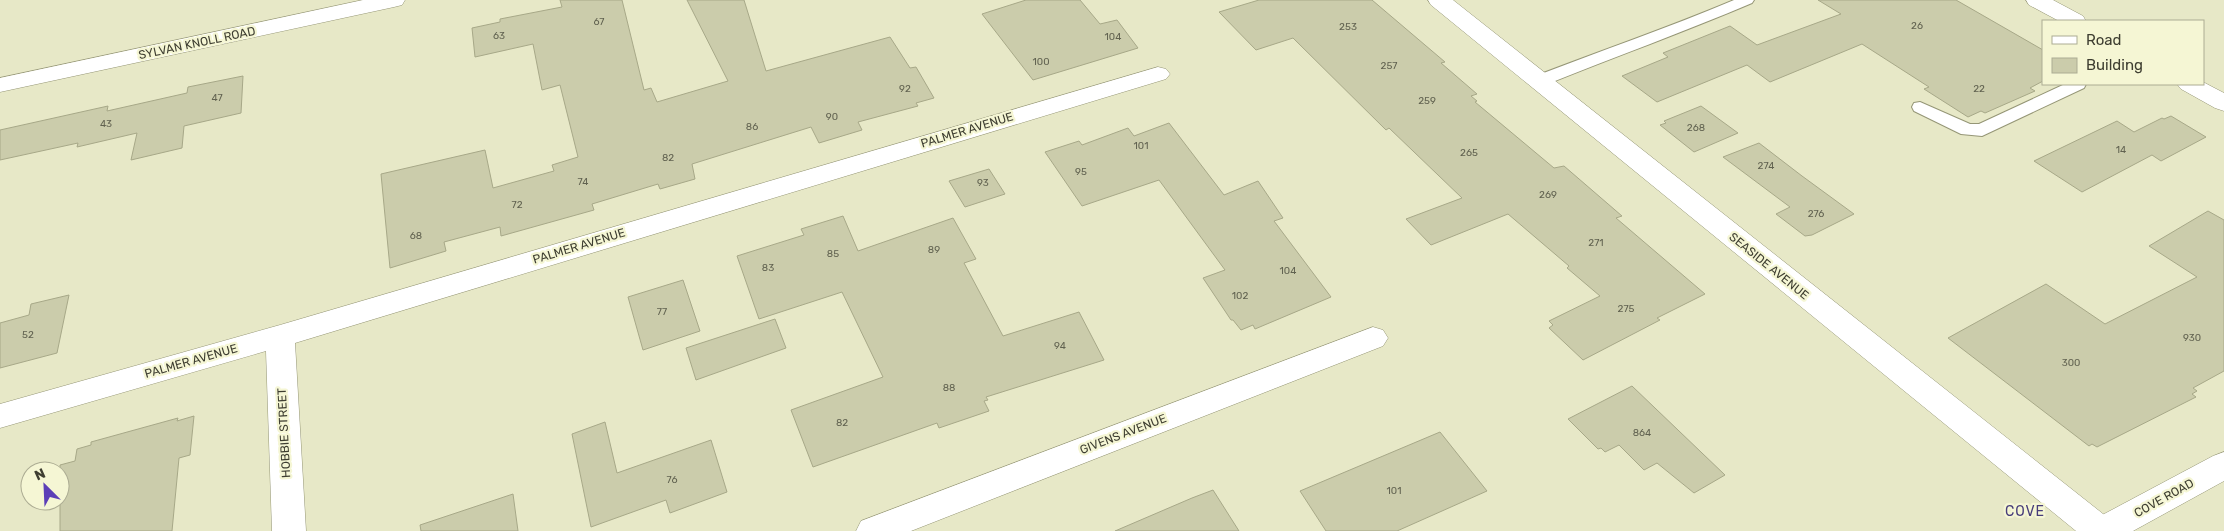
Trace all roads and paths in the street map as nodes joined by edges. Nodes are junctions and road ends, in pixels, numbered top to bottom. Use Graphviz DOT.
graph roads {
  1 [pos="394,0"];
  2 [pos="1439,0"];
  3 [pos="1746,0"];
  4 [pos="2036,0"];
  5 [pos="2073,20"];
  6 [pos="1158,74"];
  7 [pos="1539,81"];
  8 [pos="0,85"];
  9 [pos="2076,85"];
  10 [pos="2190,85"];
  11 [pos="2224,103"];
  12 [pos="1920,107"];
  13 [pos="280,336"];
  14 [pos="1372,338"];
  15 [pos="0,416"];
  16 [pos="2224,465"];
  17 [pos="289,531"];
  18 [pos="873,531"];
  19 [pos="2100,531"];
  20 [pos="2104,531"];
  1 -- 8 [label="street, SYLVAN KNOLL ROAD"];
  2 -- 7 [label="street, SEASIDE AVENUE"];
  3 -- 7 [label="lane"];
  4 -- 5 [label="street"];
  6 -- 13 [label="street, PALMER AVENUE"];
  7 -- 19 [label="street, SEASIDE AVENUE"];
  9 -- 12 [label="lane"];
  10 -- 11 [label="street"];
  13 -- 15 [label="street, PALMER AVENUE"];
  13 -- 17 [label="street, HOBBIE STREET"];
  14 -- 18 [label="street, GIVENS AVENUE"];
  16 -- 20 [label="street, COVE ROAD"];
}
